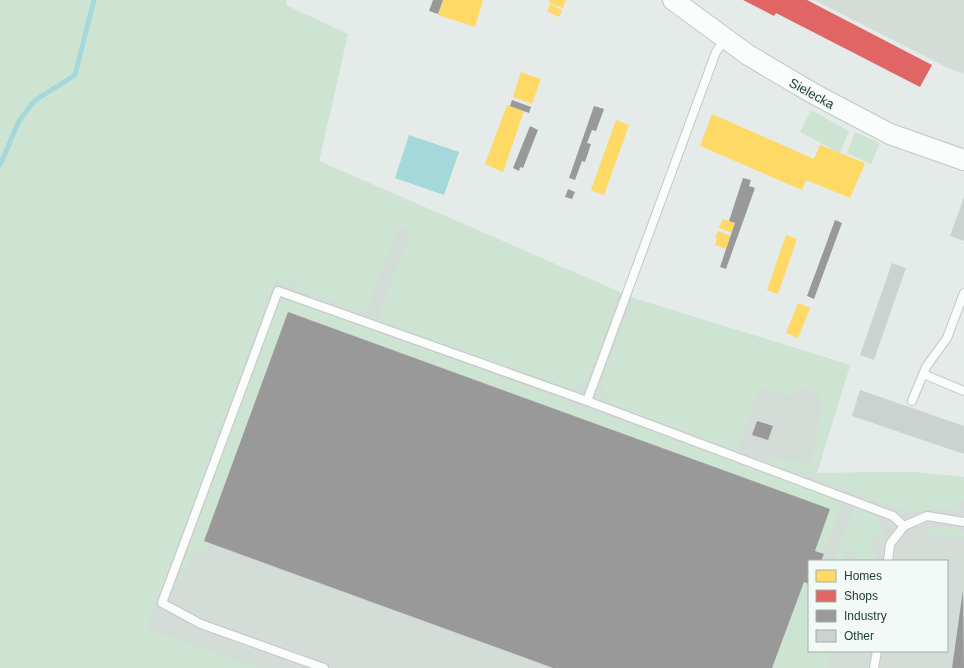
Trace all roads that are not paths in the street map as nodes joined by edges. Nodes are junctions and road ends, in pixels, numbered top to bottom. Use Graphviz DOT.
graph roads {
  1 [pos="673,0"];
  2 [pos="725,39"];
  3 [pos="964,160"];
  4 [pos="964,293"];
  5 [pos="923,374"];
  6 [pos="964,391"];
  7 [pos="587,401"];
  8 [pos="912,401"];
  9 [pos="964,522"];
  10 [pos="904,526"];
  11 [pos="888,560"];
  12 [pos="876,652"];
  13 [pos="324,668"];
  14 [pos="874,668"];
  1 -- 2 [label="street, Sielecka"];
  2 -- 3 [label="street, Sielecka"];
  2 -- 7 [label="lane"];
  4 -- 5 [label="lane"];
  5 -- 6 [label="lane"];
  5 -- 8 [label="lane"];
  7 -- 10 [label="lane"];
  7 -- 13 [label="lane"];
  9 -- 10 [label="lane"];
  10 -- 11 [label="lane"];
  12 -- 14 [label="lane"];
}
